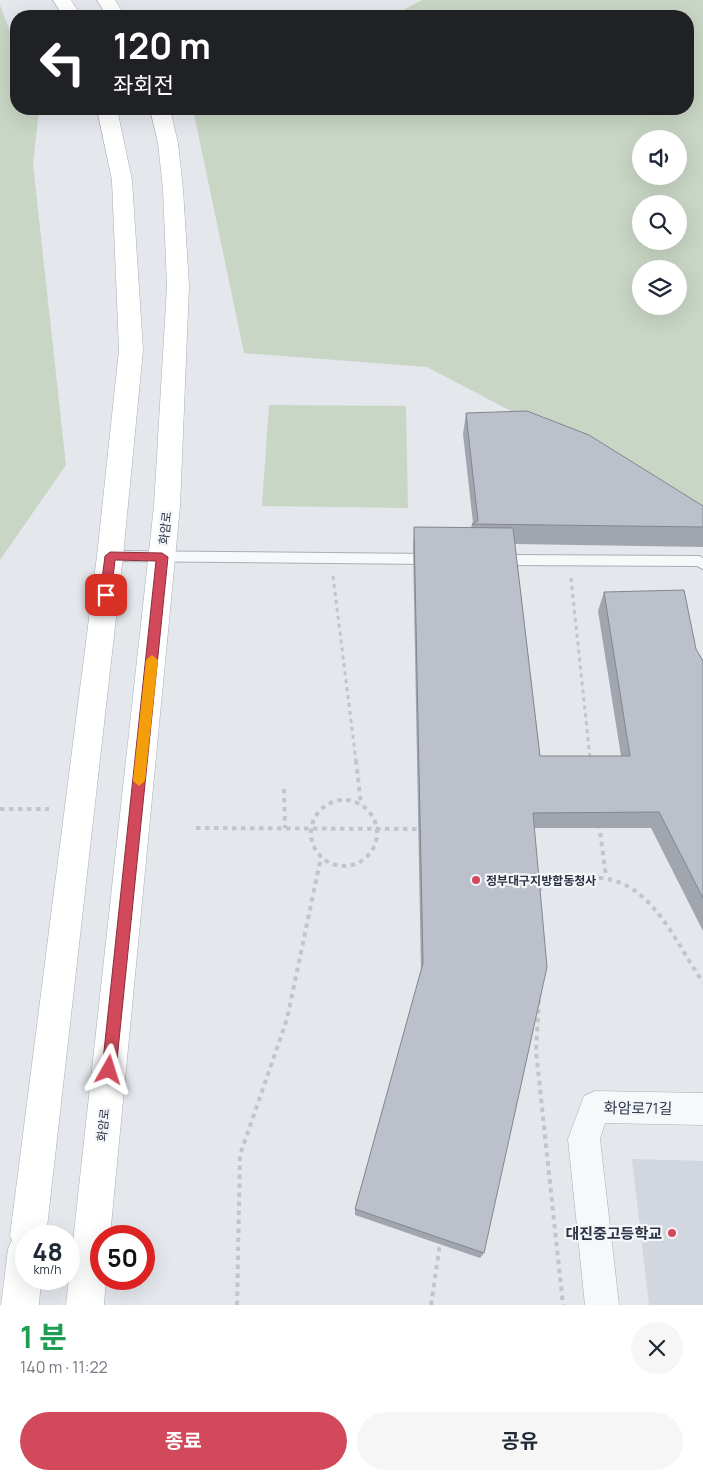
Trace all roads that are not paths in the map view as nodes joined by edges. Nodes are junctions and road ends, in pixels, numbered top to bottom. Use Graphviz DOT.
graph roads {
  1 [pos="108,115"];
  2 [pos="161,115"];
  3 [pos="110,556"];
  4 [pos="162,557"];
  5 [pos="440,559"];
  6 [pos="490,560"];
  7 [pos="703,564"];
  8 [pos="703,1109"];
  9 [pos="29,1225"];
  10 [pos="22,1290"];
  11 [pos="20,1305"];
  12 [pos="85,1305"];
  13 [pos="602,1305"];
  1 -- 3 [label="main road"];
  2 -- 4 [label="main road, 화암로"];
  3 -- 4 [label="lane"];
  3 -- 9 [label="main road"];
  4 -- 5 [label="lane"];
  4 -- 12 [label="main road, 화암로"];
  6 -- 7 [label="lane"];
  8 -- 13 [label="street, 화암로71길"];
  10 -- 11 [label="main road"];
}
